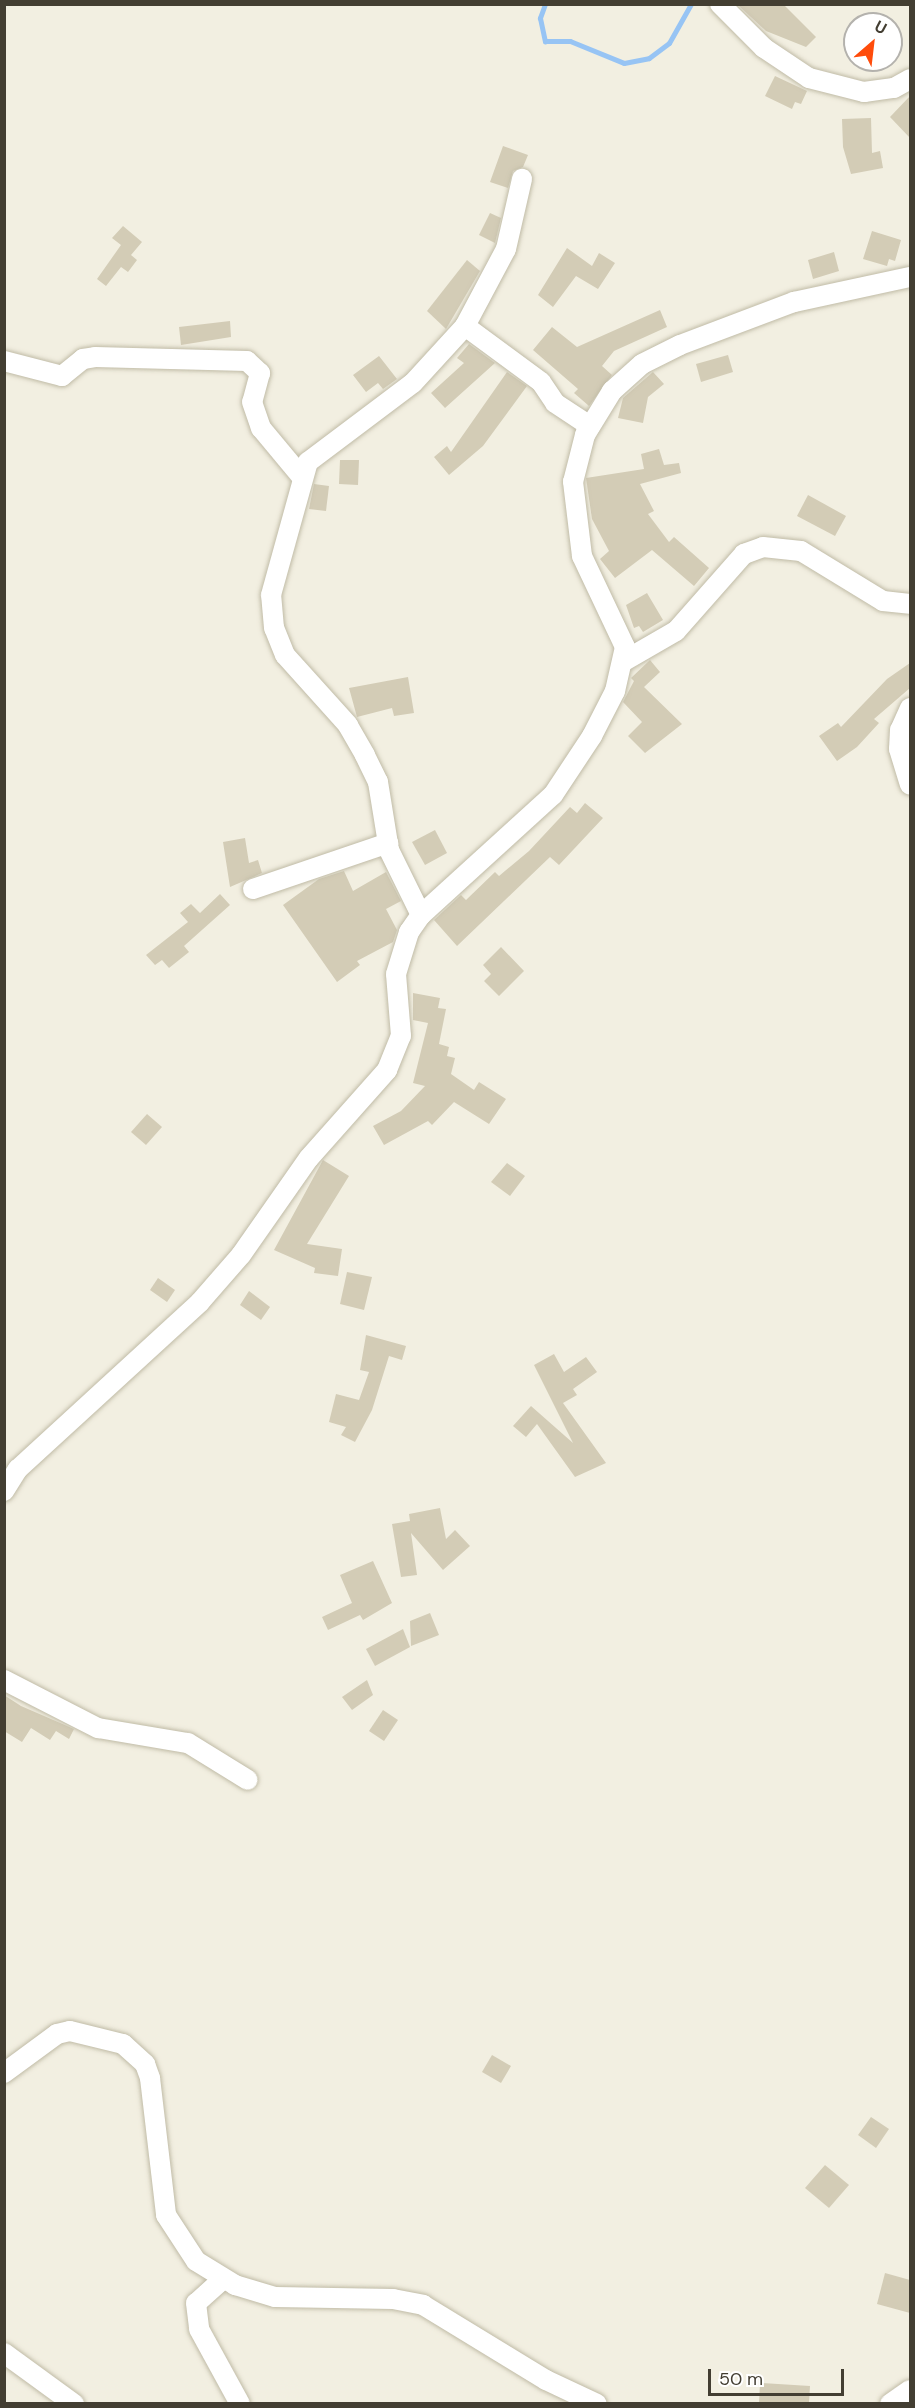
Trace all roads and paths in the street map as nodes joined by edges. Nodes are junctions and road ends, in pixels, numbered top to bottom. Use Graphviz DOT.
graph roads {
  1 [pos="720,4"];
  2 [pos="910,79"];
  3 [pos="522,179"];
  4 [pos="910,277"];
  5 [pos="465,326"];
  6 [pos="4,361"];
  7 [pos="590,426"];
  8 [pos="301,476"];
  9 [pos="910,604"];
  10 [pos="624,661"];
  11 [pos="910,708"];
  12 [pos="910,784"];
  13 [pos="388,843"];
  14 [pos="253,889"];
  15 [pos="421,915"];
  16 [pos="4,1491"];
  17 [pos="4,1680"];
  18 [pos="248,1780"];
  19 [pos="4,2073"];
  20 [pos="223,2279"];
  21 [pos="4,2353"];
  22 [pos="910,2390"];
  23 [pos="74,2403"];
  24 [pos="240,2403"];
  25 [pos="597,2403"];
  26 [pos="890,2403"];
  1 -- 2 [label="street"];
  3 -- 5 [label="street"];
  4 -- 7 [label="street"];
  5 -- 7 [label="street"];
  5 -- 8 [label="street"];
  6 -- 8 [label="street"];
  7 -- 10 [label="street"];
  8 -- 13 [label="street"];
  9 -- 10 [label="street"];
  10 -- 15 [label="street"];
  11 -- 12 [label="street"];
  13 -- 14 [label="street"];
  13 -- 15 [label="street"];
  15 -- 16 [label="street"];
  17 -- 18 [label="street"];
  19 -- 20 [label="street"];
  20 -- 24 [label="street"];
  20 -- 25 [label="street"];
  21 -- 23 [label="street"];
  22 -- 26 [label="street"];
}
